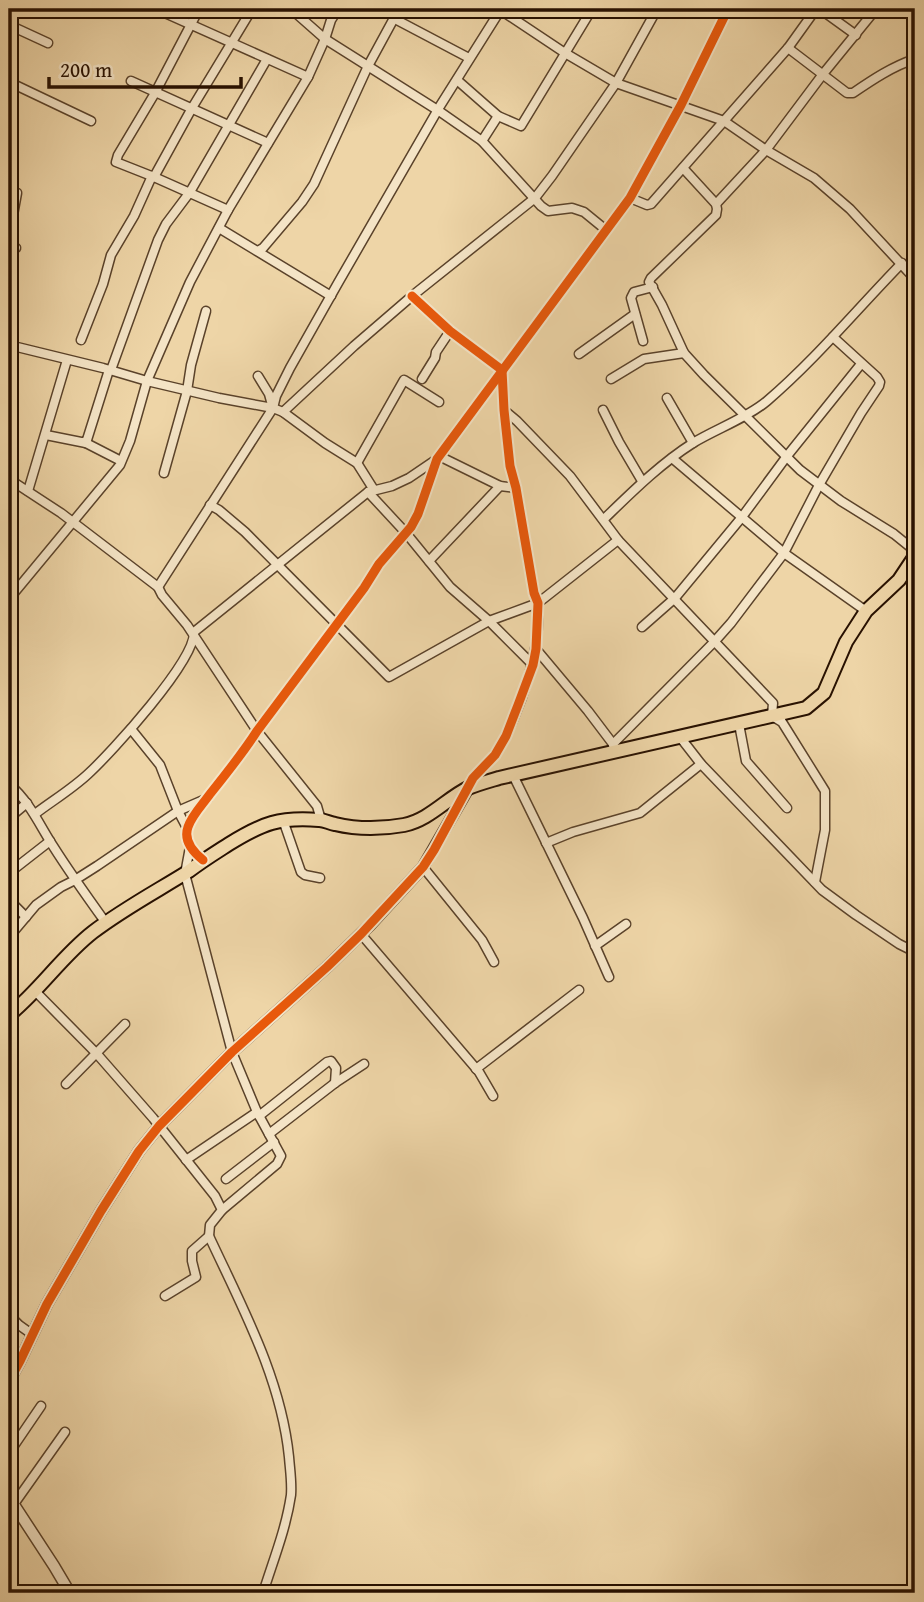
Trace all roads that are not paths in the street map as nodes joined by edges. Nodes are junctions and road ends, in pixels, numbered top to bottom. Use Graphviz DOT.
graph roads {
  1 [pos="156,9"];
  2 [pos="200,9"];
  3 [pos="252,9"];
  4 [pos="291,9"];
  5 [pos="338,9"];
  6 [pos="399,9"];
  7 [pos="500,9"];
  8 [pos="592,9"];
  9 [pos="657,9"];
  10 [pos="727,9"];
  11 [pos="818,9"];
  12 [pos="876,9"];
  13 [pos="301,12"];
  14 [pos="393,18"];
  15 [pos="9,25"];
  16 [pos="191,25"];
  17 [pos="856,35"];
  18 [pos="325,39"];
  19 [pos="48,43"];
  20 [pos="232,44"];
  21 [pos="788,48"];
  22 [pos="565,53"];
  23 [pos="469,58"];
  24 [pos="267,59"];
  25 [pos="915,59"];
  26 [pos="368,66"];
  27 [pos="823,74"];
  28 [pos="308,77"];
  29 [pos="457,80"];
  30 [pos="131,81"];
  31 [pos="9,82"];
  32 [pos="616,82"];
  33 [pos="155,93"];
  34 [pos="681,105"];
  35 [pos="192,108"];
  36 [pos="439,111"];
  37 [pos="498,116"];
  38 [pos="91,121"];
  39 [pos="724,121"];
  40 [pos="228,125"];
  41 [pos="482,141"];
  42 [pos="268,144"];
  43 [pos="766,150"];
  44 [pos="683,168"];
  45 [pos="153,177"];
  46 [pos="190,192"];
  47 [pos="17,193"];
  48 [pos="535,198"];
  49 [pos="630,198"];
  50 [pos="716,204"];
  51 [pos="228,210"];
  52 [pos="219,228"];
  53 [pos="606,230"];
  54 [pos="9,237"];
  55 [pos="258,251"];
  56 [pos="902,263"];
  57 [pos="915,279"];
  58 [pos="653,287"];
  59 [pos="331,296"];
  60 [pos="412,296"];
  61 [pos="206,311"];
  62 [pos="635,314"];
  63 [pos="450,331"];
  64 [pos="833,337"];
  65 [pos="81,340"];
  66 [pos="643,341"];
  67 [pos="9,345"];
  68 [pos="684,353"];
  69 [pos="579,354"];
  70 [pos="67,360"];
  71 [pos="861,364"];
  72 [pos="110,370"];
  73 [pos="502,370"];
  74 [pos="258,376"];
  75 [pos="422,379"];
  76 [pos="611,379"];
  77 [pos="147,381"];
  78 [pos="187,391"];
  79 [pos="667,398"];
  80 [pos="439,402"];
  81 [pos="273,408"];
  82 [pos="504,410"];
  83 [pos="604,410"];
  84 [pos="283,412"];
  85 [pos="743,415"];
  86 [pos="46,435"];
  87 [pos="84,442"];
  88 [pos="693,443"];
  89 [pos="787,456"];
  90 [pos="438,457"];
  91 [pos="672,458"];
  92 [pos="121,461"];
  93 [pos="357,463"];
  94 [pos="164,473"];
  95 [pos="9,479"];
  96 [pos="642,481"];
  97 [pos="819,485"];
  98 [pos="500,486"];
  99 [pos="516,488"];
  100 [pos="29,491"];
  101 [pos="371,491"];
  102 [pos="210,505"];
  103 [pos="742,517"];
  104 [pos="604,519"];
  105 [pos="73,522"];
  106 [pos="406,533"];
  107 [pos="618,540"];
  108 [pos="784,553"];
  109 [pos="915,553"];
  110 [pos="429,561"];
  111 [pos="278,565"];
  112 [pos="158,587"];
  113 [pos="675,598"];
  114 [pos="9,599"];
  115 [pos="538,603"];
  116 [pos="866,611"];
  117 [pos="489,621"];
  118 [pos="336,625"];
  119 [pos="642,627"];
  120 [pos="194,637"];
  121 [pos="715,641"];
  122 [pos="536,649"];
  123 [pos="533,665"];
  124 [pos="772,716"];
  125 [pos="739,724"];
  126 [pos="131,729"];
  127 [pos="257,731"];
  128 [pos="680,737"];
  129 [pos="613,748"];
  130 [pos="701,764"];
  131 [pos="513,775"];
  132 [pos="9,784"];
  133 [pos="468,788"];
  134 [pos="208,798"];
  135 [pos="27,803"];
  136 [pos="787,808"];
  137 [pos="178,811"];
  138 [pos="35,814"];
  139 [pos="9,818"];
  140 [pos="283,820"];
  141 [pos="321,820"];
  142 [pos="187,828"];
  143 [pos="50,841"];
  144 [pos="546,843"];
  145 [pos="190,847"];
  146 [pos="203,860"];
  147 [pos="423,867"];
  148 [pos="9,873"];
  149 [pos="184,874"];
  150 [pos="320,878"];
  151 [pos="75,880"];
  152 [pos="815,882"];
  153 [pos="9,900"];
  154 [pos="26,917"];
  155 [pos="106,923"];
  156 [pos="626,924"];
  157 [pos="361,934"];
  158 [pos="9,937"];
  159 [pos="596,946"];
  160 [pos="915,953"];
  161 [pos="494,962"];
  162 [pos="609,977"];
  163 [pos="579,990"];
  164 [pos="35,992"];
  165 [pos="9,1016"];
  166 [pos="125,1024"];
  167 [pos="232,1052"];
  168 [pos="97,1054"];
  169 [pos="364,1064"];
  170 [pos="475,1069"];
  171 [pos="335,1083"];
  172 [pos="66,1084"];
  173 [pos="493,1096"];
  174 [pos="258,1114"];
  175 [pos="159,1126"];
  176 [pos="271,1138"];
  177 [pos="186,1160"];
  178 [pos="226,1179"];
  179 [pos="222,1210"];
  180 [pos="209,1236"];
  181 [pos="165,1296"];
  182 [pos="9,1315"];
  183 [pos="33,1335"];
  184 [pos="9,1381"];
  185 [pos="41,1406"];
  186 [pos="65,1432"];
  187 [pos="9,1453"];
  188 [pos="11,1501"];
  189 [pos="69,1593"];
  190 [pos="263,1593"];
  1 -- 16 [label="street"];
  2 -- 16 [label="street"];
  3 -- 20 [label="street"];
  4 -- 13 [label="street"];
  5 -- 18 [label="street"];
  6 -- 14 [label="street"];
  7 -- 22 [label="street"];
  7 -- 23 [label="street"];
  8 -- 22 [label="street"];
  9 -- 32 [label="street"];
  10 -- 34 [label="street"];
  11 -- 17 [label="street"];
  11 -- 21 [label="street"];
  12 -- 17 [label="street"];
  13 -- 18 [label="street"];
  14 -- 23 [label="street"];
  14 -- 26 [label="street"];
  15 -- 19 [label="street"];
  16 -- 20 [label="street"];
  16 -- 33 [label="street"];
  17 -- 27 [label="street"];
  18 -- 26 [label="street"];
  18 -- 28 [label="street"];
  20 -- 24 [label="street"];
  20 -- 35 [label="street"];
  21 -- 27 [label="street"];
  21 -- 39 [label="street"];
  22 -- 32 [label="street"];
  22 -- 37 [label="street"];
  23 -- 29 [label="street"];
  24 -- 28 [label="street"];
  24 -- 40 [label="street"];
  25 -- 27 [label="street"];
  26 -- 36 [label="street"];
  26 -- 55 [label="street"];
  27 -- 43 [label="street"];
  28 -- 42 [label="street"];
  29 -- 36 [label="street"];
  29 -- 37 [label="street"];
  30 -- 33 [label="street"];
  31 -- 38 [label="street"];
  32 -- 34 [label="street"];
  32 -- 48 [label="street"];
  33 -- 35 [label="street"];
  33 -- 45 [label="street"];
  34 -- 39 [label="street"];
  34 -- 49 [label="street"];
  35 -- 40 [label="street"];
  35 -- 45 [label="street"];
  36 -- 41 [label="street"];
  36 -- 59 [label="street"];
  37 -- 41 [label="street"];
  39 -- 43 [label="street"];
  39 -- 44 [label="street"];
  40 -- 42 [label="street"];
  40 -- 46 [label="street"];
  41 -- 48 [label="street"];
  42 -- 51 [label="street"];
  43 -- 50 [label="street"];
  43 -- 56 [label="street"];
  44 -- 49 [label="street"];
  44 -- 50 [label="street"];
  45 -- 46 [label="street"];
  45 -- 65 [label="street"];
  46 -- 51 [label="street"];
  46 -- 72 [label="street"];
  47 -- 54 [label="street"];
  48 -- 53 [label="street"];
  48 -- 60 [label="street"];
  49 -- 53 [label="street"];
  50 -- 58 [label="street"];
  51 -- 52 [label="street"];
  52 -- 55 [label="street"];
  52 -- 77 [label="street"];
  53 -- 73 [label="street"];
  55 -- 59 [label="street"];
  56 -- 57 [label="street"];
  56 -- 64 [label="street"];
  58 -- 62 [label="street"];
  58 -- 68 [label="street"];
  59 -- 81 [label="street"];
  60 -- 63 [label="street"];
  60 -- 84 [label="street"];
  61 -- 78 [label="street"];
  62 -- 66 [label="street"];
  62 -- 69 [label="street"];
  63 -- 73 [label="street"];
  63 -- 75 [label="street"];
  64 -- 71 [label="street"];
  64 -- 85 [label="street"];
  67 -- 70 [label="street"];
  68 -- 76 [label="street"];
  68 -- 85 [label="street"];
  70 -- 72 [label="street"];
  70 -- 86 [label="street"];
  71 -- 89 [label="street"];
  71 -- 97 [label="street"];
  72 -- 77 [label="street"];
  72 -- 87 [label="street"];
  73 -- 82 [label="street"];
  73 -- 90 [label="street"];
  74 -- 81 [label="street"];
  77 -- 78 [label="street"];
  77 -- 92 [label="street"];
  78 -- 81 [label="street"];
  78 -- 94 [label="street"];
  79 -- 88 [label="street"];
  80 -- 93 [label="street"];
  81 -- 84 [label="street"];
  81 -- 102 [label="street"];
  82 -- 99 [label="street"];
  82 -- 104 [label="street"];
  83 -- 96 [label="street"];
  84 -- 93 [label="street"];
  85 -- 88 [label="street"];
  85 -- 89 [label="street"];
  86 -- 87 [label="street"];
  86 -- 100 [label="street"];
  87 -- 92 [label="street"];
  88 -- 91 [label="street"];
  89 -- 97 [label="street"];
  89 -- 103 [label="street"];
  90 -- 98 [label="street"];
  90 -- 101 [label="street"];
  90 -- 106 [label="street"];
  91 -- 96 [label="street"];
  91 -- 103 [label="street"];
  92 -- 105 [label="street"];
  93 -- 101 [label="street"];
  95 -- 100 [label="street"];
  96 -- 104 [label="street"];
  97 -- 108 [label="street"];
  97 -- 109 [label="street"];
  98 -- 99 [label="street"];
  98 -- 110 [label="street"];
  99 -- 115 [label="street"];
  100 -- 105 [label="street"];
  101 -- 106 [label="street"];
  101 -- 111 [label="street"];
  102 -- 111 [label="street"];
  102 -- 112 [label="street"];
  103 -- 108 [label="street"];
  103 -- 113 [label="street"];
  104 -- 107 [label="street"];
  105 -- 112 [label="street"];
  105 -- 114 [label="street"];
  106 -- 110 [label="street"];
  106 -- 118 [label="street"];
  107 -- 113 [label="street"];
  107 -- 115 [label="street"];
  108 -- 116 [label="street"];
  108 -- 121 [label="street"];
  109 -- 116 [label="main road"];
  110 -- 117 [label="street"];
  111 -- 118 [label="street"];
  111 -- 120 [label="street"];
  112 -- 120 [label="street"];
  113 -- 119 [label="street"];
  113 -- 121 [label="street"];
  115 -- 117 [label="street"];
  115 -- 122 [label="street"];
  116 -- 124 [label="main road"];
  117 -- 118 [label="street"];
  117 -- 123 [label="street"];
  118 -- 127 [label="street"];
  120 -- 126 [label="street"];
  120 -- 127 [label="street"];
  121 -- 124 [label="street"];
  121 -- 129 [label="street"];
  122 -- 123 [label="street"];
  122 -- 129 [label="street"];
  123 -- 133 [label="street"];
  124 -- 125 [label="main road"];
  124 -- 152 [label="street"];
  125 -- 128 [label="main road"];
  125 -- 136 [label="street"];
  126 -- 137 [label="street"];
  126 -- 138 [label="street"];
  127 -- 134 [label="street"];
  127 -- 141 [label="street"];
  128 -- 129 [label="main road"];
  128 -- 130 [label="street"];
  129 -- 131 [label="main road"];
  130 -- 144 [label="street"];
  130 -- 152 [label="street"];
  131 -- 133 [label="main road"];
  131 -- 144 [label="street"];
  132 -- 135 [label="street"];
  133 -- 141 [label="main road"];
  133 -- 147 [label="street"];
  134 -- 137 [label="street"];
  134 -- 142 [label="street"];
  135 -- 138 [label="street"];
  135 -- 139 [label="street"];
  137 -- 142 [label="street"];
  137 -- 151 [label="street"];
  138 -- 143 [label="street"];
  140 -- 141 [label="main road"];
  140 -- 146 [label="main road"];
  140 -- 150 [label="street"];
  142 -- 145 [label="street"];
  143 -- 148 [label="street"];
  143 -- 151 [label="street"];
  144 -- 159 [label="street"];
  145 -- 146 [label="street"];
  145 -- 149 [label="street"];
  146 -- 149 [label="main road"];
  147 -- 157 [label="street"];
  147 -- 161 [label="street"];
  149 -- 155 [label="main road"];
  149 -- 167 [label="street"];
  151 -- 154 [label="street"];
  151 -- 155 [label="street"];
  152 -- 160 [label="street"];
  153 -- 154 [label="street"];
  154 -- 158 [label="street"];
  155 -- 164 [label="main road"];
  156 -- 159 [label="street"];
  157 -- 167 [label="street"];
  157 -- 170 [label="street"];
  159 -- 162 [label="street"];
  163 -- 170 [label="street"];
  164 -- 165 [label="main road"];
  164 -- 168 [label="street"];
  166 -- 168 [label="street"];
  167 -- 174 [label="street"];
  167 -- 175 [label="street"];
  168 -- 172 [label="street"];
  168 -- 175 [label="street"];
  169 -- 171 [label="street"];
  170 -- 173 [label="street"];
  171 -- 174 [label="street"];
  171 -- 176 [label="street"];
  174 -- 176 [label="street"];
  174 -- 177 [label="street"];
  175 -- 177 [label="street"];
  175 -- 183 [label="street"];
  176 -- 178 [label="street"];
  176 -- 179 [label="street"];
  177 -- 179 [label="street"];
  179 -- 180 [label="street"];
  180 -- 181 [label="street"];
  180 -- 190 [label="street"];
  182 -- 183 [label="street"];
  183 -- 184 [label="street"];
  185 -- 187 [label="street"];
  186 -- 188 [label="street"];
  188 -- 189 [label="street"];
}
